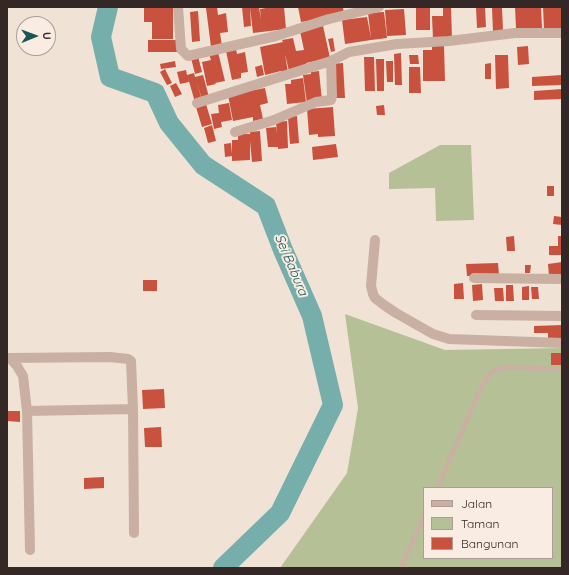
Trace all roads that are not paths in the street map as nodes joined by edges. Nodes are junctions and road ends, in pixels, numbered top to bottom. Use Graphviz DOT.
graph roads {
  1 [pos="178,7"];
  2 [pos="379,7"];
  3 [pos="562,33"];
  4 [pos="330,61"];
  5 [pos="197,103"];
  6 [pos="235,132"];
  7 [pos="375,240"];
  8 [pos="474,278"];
  9 [pos="562,279"];
  10 [pos="476,315"];
  11 [pos="562,316"];
  12 [pos="562,343"];
  13 [pos="9,358"];
  14 [pos="562,370"];
  15 [pos="133,409"];
  16 [pos="27,411"];
  17 [pos="437,487"];
  18 [pos="423,519"];
  19 [pos="134,533"];
  20 [pos="30,550"];
  21 [pos="401,568"];
  1 -- 2 [label="street"];
  3 -- 4 [label="street"];
  4 -- 5 [label="street"];
  4 -- 6 [label="street"];
  7 -- 12 [label="street"];
  8 -- 9 [label="street"];
  10 -- 11 [label="street"];
  13 -- 15 [label="street"];
  13 -- 16 [label="street"];
  14 -- 17 [label="lane"];
  15 -- 16 [label="street"];
  15 -- 19 [label="street"];
  16 -- 20 [label="street"];
  18 -- 21 [label="lane"];
}
